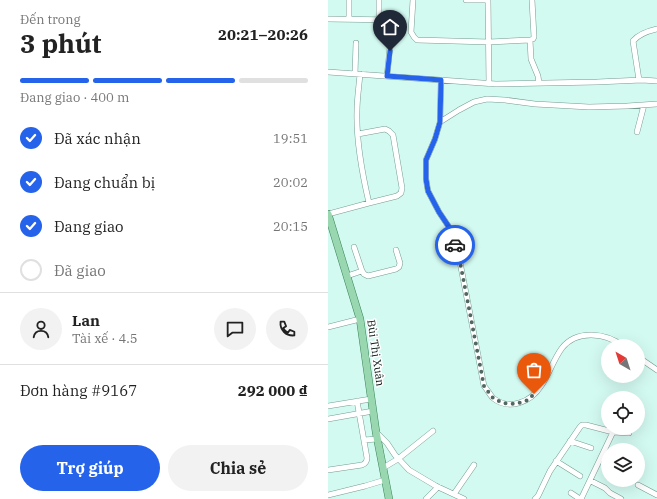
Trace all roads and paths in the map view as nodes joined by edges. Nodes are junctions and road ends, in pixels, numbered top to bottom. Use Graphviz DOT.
graph roads {
  1 [pos="349,0"];
  2 [pos="379,0"];
  3 [pos="413,0"];
  4 [pos="466,0"];
  5 [pos="488,0"];
  6 [pos="532,0"];
  7 [pos="328,19"];
  8 [pos="349,19"];
  9 [pos="379,20"];
  10 [pos="396,20"];
  11 [pos="657,29"];
  12 [pos="391,38"];
  13 [pos="530,40"];
  14 [pos="488,42"];
  15 [pos="356,43"];
  16 [pos="328,72"];
  17 [pos="358,74"];
  18 [pos="387,76"];
  19 [pos="441,80"];
  20 [pos="639,80"];
  21 [pos="657,81"];
  22 [pos="539,83"];
  23 [pos="489,84"];
  24 [pos="657,104"];
  25 [pos="644,105"];
  26 [pos="440,122"];
  27 [pos="637,132"];
  28 [pos="358,134"];
  29 [pos="368,203"];
  30 [pos="328,214"];
  31 [pos="354,247"];
  32 [pos="396,250"];
  33 [pos="362,271"];
  34 [pos="347,276"];
  35 [pos="360,319"];
  36 [pos="328,327"];
  37 [pos="610,339"];
  38 [pos="645,362"];
  39 [pos="657,370"];
  40 [pos="371,398"];
  41 [pos="357,400"];
  42 [pos="328,406"];
  43 [pos="373,411"];
  44 [pos="359,413"];
  45 [pos="328,420"];
  46 [pos="601,429"];
  47 [pos="433,431"];
  48 [pos="376,435"];
  49 [pos="612,435"];
  50 [pos="364,440"];
  51 [pos="570,441"];
  52 [pos="591,448"];
  53 [pos="398,459"];
  54 [pos="556,461"];
  55 [pos="474,465"];
  56 [pos="383,468"];
  57 [pos="328,470"];
  58 [pos="580,476"];
  59 [pos="385,480"];
  60 [pos="591,480"];
  61 [pos="438,487"];
  62 [pos="642,487"];
  63 [pos="571,493"];
  64 [pos="454,494"];
  65 [pos="328,495"];
  66 [pos="657,495"];
  67 [pos="389,499"];
  68 [pos="426,499"];
  69 [pos="463,499"];
  70 [pos="535,499"];
  71 [pos="581,499"];
  72 [pos="621,499"];
  1 -- 8 [label="street"];
  2 -- 9 [label="street"];
  3 -- 14 [label="street"];
  4 -- 5 [label="street"];
  5 -- 14 [label="street"];
  6 -- 13 [label="street"];
  7 -- 8 [label="street"];
  8 -- 9 [label="street"];
  9 -- 10 [label="street"];
  11 -- 20 [label="street"];
  12 -- 18 [label="street"];
  13 -- 14 [label="street"];
  13 -- 22 [label="street"];
  14 -- 23 [label="street"];
  15 -- 17 [label="street"];
  16 -- 17 [label="street"];
  17 -- 18 [label="street"];
  17 -- 28 [label="street"];
  18 -- 19 [label="street"];
  19 -- 23 [label="street"];
  19 -- 26 [label="street"];
  20 -- 21 [label="street"];
  20 -- 22 [label="street"];
  22 -- 23 [label="street"];
  24 -- 25 [label="street"];
  25 -- 26 [label="street"];
  25 -- 27 [label="street"];
  26 -- 37 [label="street"];
  28 -- 29 [label="street"];
  28 -- 29 [label="street"];
  29 -- 30 [label="street"];
  30 -- 34 [label="main road, Bùi Thị Xuân"];
  31 -- 33 [label="street"];
  32 -- 33 [label="street"];
  33 -- 34 [label="street"];
  34 -- 35 [label="main road, Bùi Thị Xuân"];
  35 -- 36 [label="street"];
  35 -- 40 [label="main road, Bùi Thị Xuân"];
  38 -- 39 [label="street"];
  40 -- 41 [label="street"];
  40 -- 43 [label="main road, Bùi Thị Xuân"];
  41 -- 42 [label="street"];
  41 -- 44 [label="street"];
  43 -- 44 [label="street"];
  43 -- 48 [label="main road, Bùi Thị Xuân"];
  44 -- 45 [label="street"];
  44 -- 50 [label="street"];
  46 -- 51 [label="street"];
  47 -- 53 [label="street"];
  48 -- 50 [label="street"];
  48 -- 53 [label="street"];
  48 -- 56 [label="main road, Bùi Thị Xuân"];
  49 -- 60 [label="street"];
  50 -- 57 [label="street"];
  51 -- 52 [label="street"];
  51 -- 54 [label="street"];
  53 -- 56 [label="street"];
  53 -- 61 [label="street"];
  54 -- 58 [label="street"];
  54 -- 70 [label="street"];
  55 -- 64 [label="street"];
  56 -- 59 [label="main road, Bùi Thị Xuân"];
  59 -- 65 [label="street"];
  59 -- 67 [label="main road, Bùi Thị Xuân"];
  60 -- 71 [label="street"];
  60 -- 72 [label="street"];
  61 -- 64 [label="street"];
  61 -- 68 [label="street"];
  62 -- 66 [label="street"];
  63 -- 71 [label="street"];
  64 -- 69 [label="street"];
}
